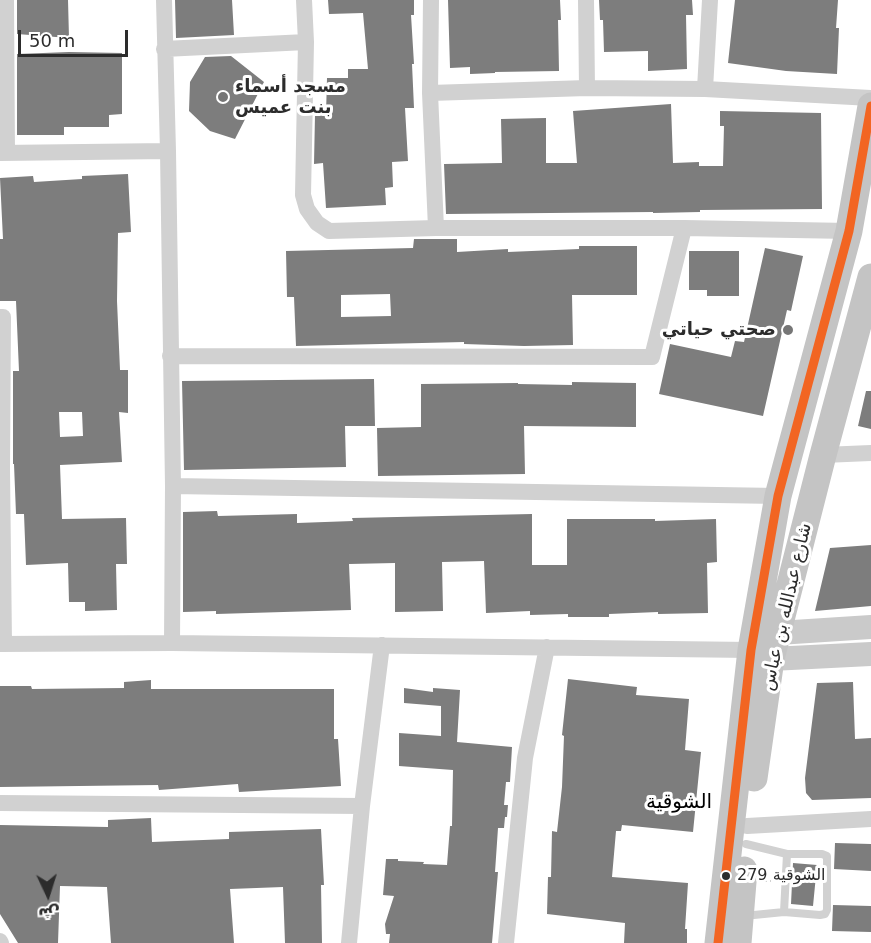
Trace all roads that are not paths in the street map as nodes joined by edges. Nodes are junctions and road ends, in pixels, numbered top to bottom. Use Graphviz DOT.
graph roads {
  1 [pos="164,0"];
  2 [pos="304,0"];
  3 [pos="430,0"];
  4 [pos="586,0"];
  5 [pos="710,0"];
  6 [pos="4,6"];
  7 [pos="306,42"];
  8 [pos="164,49"];
  9 [pos="587,88"];
  10 [pos="705,89"];
  11 [pos="430,93"];
  12 [pos="871,98"];
  13 [pos="871,106"];
  14 [pos="168,151"];
  15 [pos="3,153"];
  16 [pos="436,228"];
  17 [pos="684,228"];
  18 [pos="849,231"];
  19 [pos="871,277"];
  20 [pos="0,317"];
  21 [pos="171,356"];
  22 [pos="871,453"];
  23 [pos="823,455"];
  24 [pos="1,469"];
  25 [pos="173,486"];
  26 [pos="778,496"];
  27 [pos="871,627"];
  28 [pos="172,643"];
  29 [pos="2,644"];
  30 [pos="382,645"];
  31 [pos="547,647"];
  32 [pos="767,647"];
  33 [pos="871,654"];
  34 [pos="0,803"];
  35 [pos="362,806"];
  36 [pos="871,819"];
  37 [pos="747,835"];
  38 [pos="787,854"];
  39 [pos="784,912"];
  40 [pos="741,916"];
  41 [pos="349,943"];
  42 [pos="506,943"];
  43 [pos="718,943"];
  44 [pos="738,943"];
  1 -- 8 [label="street"];
  2 -- 7 [label="street"];
  3 -- 11 [label="street"];
  4 -- 9 [label="street"];
  5 -- 10 [label="street"];
  6 -- 15 [label="street"];
  7 -- 8 [label="street"];
  7 -- 16 [label="street"];
  8 -- 14 [label="street"];
  9 -- 10 [label="street"];
  9 -- 11 [label="street"];
  10 -- 12 [label="street"];
  11 -- 16 [label="street"];
  13 -- 18 [label="main road, شارع عبدالله بن عباس"];
  14 -- 15 [label="street"];
  14 -- 21 [label="street"];
  16 -- 17 [label="street"];
  17 -- 18 [label="street"];
  17 -- 21 [label="street"];
  18 -- 26 [label="main road, شارع عبدالله بن عباس"];
  19 -- 23 [label="main road, شارع عبدالله بن عباس"];
  20 -- 24 [label="street"];
  21 -- 25 [label="street"];
  22 -- 23 [label="street"];
  23 -- 32 [label="main road, شارع عبدالله بن عباس"];
  24 -- 29 [label="street"];
  25 -- 26 [label="street"];
  25 -- 28 [label="street"];
  26 -- 32 [label="main road, شارع عبدالله بن عباس"];
  27 -- 32 [label="street"];
  28 -- 29 [label="street"];
  28 -- 30 [label="street"];
  30 -- 31 [label="street"];
  30 -- 35 [label="street"];
  31 -- 32 [label="street"];
  31 -- 42 [label="street"];
  32 -- 33 [label="street"];
  32 -- 37 [label="main road, شارع عبدالله بن عباس"];
  32 -- 43 [label="main road, شارع عبدالله بن عباس"];
  34 -- 35 [label="street"];
  35 -- 41 [label="street"];
  36 -- 37 [label="street"];
  37 -- 38 [label="lane"];
  37 -- 40 [label="main road, شارع عبدالله بن عباس"];
  38 -- 39 [label="lane"];
  38 -- 39 [label="lane"];
  39 -- 40 [label="lane"];
  40 -- 44 [label="main road, شارع عبدالله بن عباس"];
}
